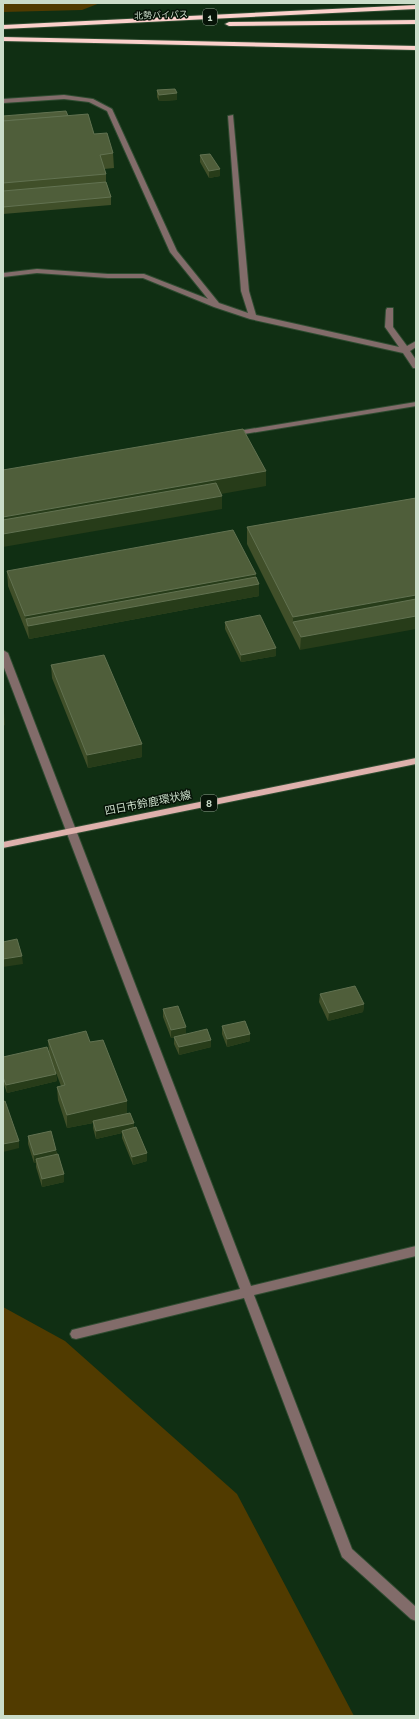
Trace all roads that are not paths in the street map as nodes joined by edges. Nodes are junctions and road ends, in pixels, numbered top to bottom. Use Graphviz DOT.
graph roads {
  1 [pos="416,7"];
  2 [pos="416,22"];
  3 [pos="3,27"];
  4 [pos="3,30"];
  5 [pos="3,39"];
  6 [pos="416,48"];
  7 [pos="3,102"];
  8 [pos="231,116"];
  9 [pos="3,275"];
  10 [pos="217,305"];
  11 [pos="390,310"];
  12 [pos="253,317"];
  13 [pos="416,343"];
  14 [pos="406,350"];
  15 [pos="416,366"];
  16 [pos="416,404"];
  17 [pos="221,436"];
  18 [pos="3,653"];
  19 [pos="416,761"];
  20 [pos="70,831"];
  21 [pos="3,845"];
  22 [pos="416,1251"];
  23 [pos="248,1292"];
  24 [pos="76,1334"];
  25 [pos="416,1615"];
  1 -- 3 [label="highway, 1"];
  2 -- 4 [label="highway, 北勢バイパス / 1"];
  5 -- 6 [label="highway"];
  7 -- 10 [label="street"];
  8 -- 12 [label="street"];
  9 -- 10 [label="street"];
  10 -- 12 [label="street"];
  11 -- 14 [label="street"];
  12 -- 14 [label="street"];
  13 -- 14 [label="street"];
  14 -- 15 [label="street"];
  16 -- 17 [label="street"];
  18 -- 20 [label="street"];
  19 -- 20 [label="main road, 四日市鈴鹿環状線 / 8"];
  20 -- 21 [label="main road, 四日市鈴鹿環状線 / 8"];
  20 -- 23 [label="street"];
  22 -- 23 [label="street"];
  23 -- 24 [label="street"];
  23 -- 25 [label="street"];
}
